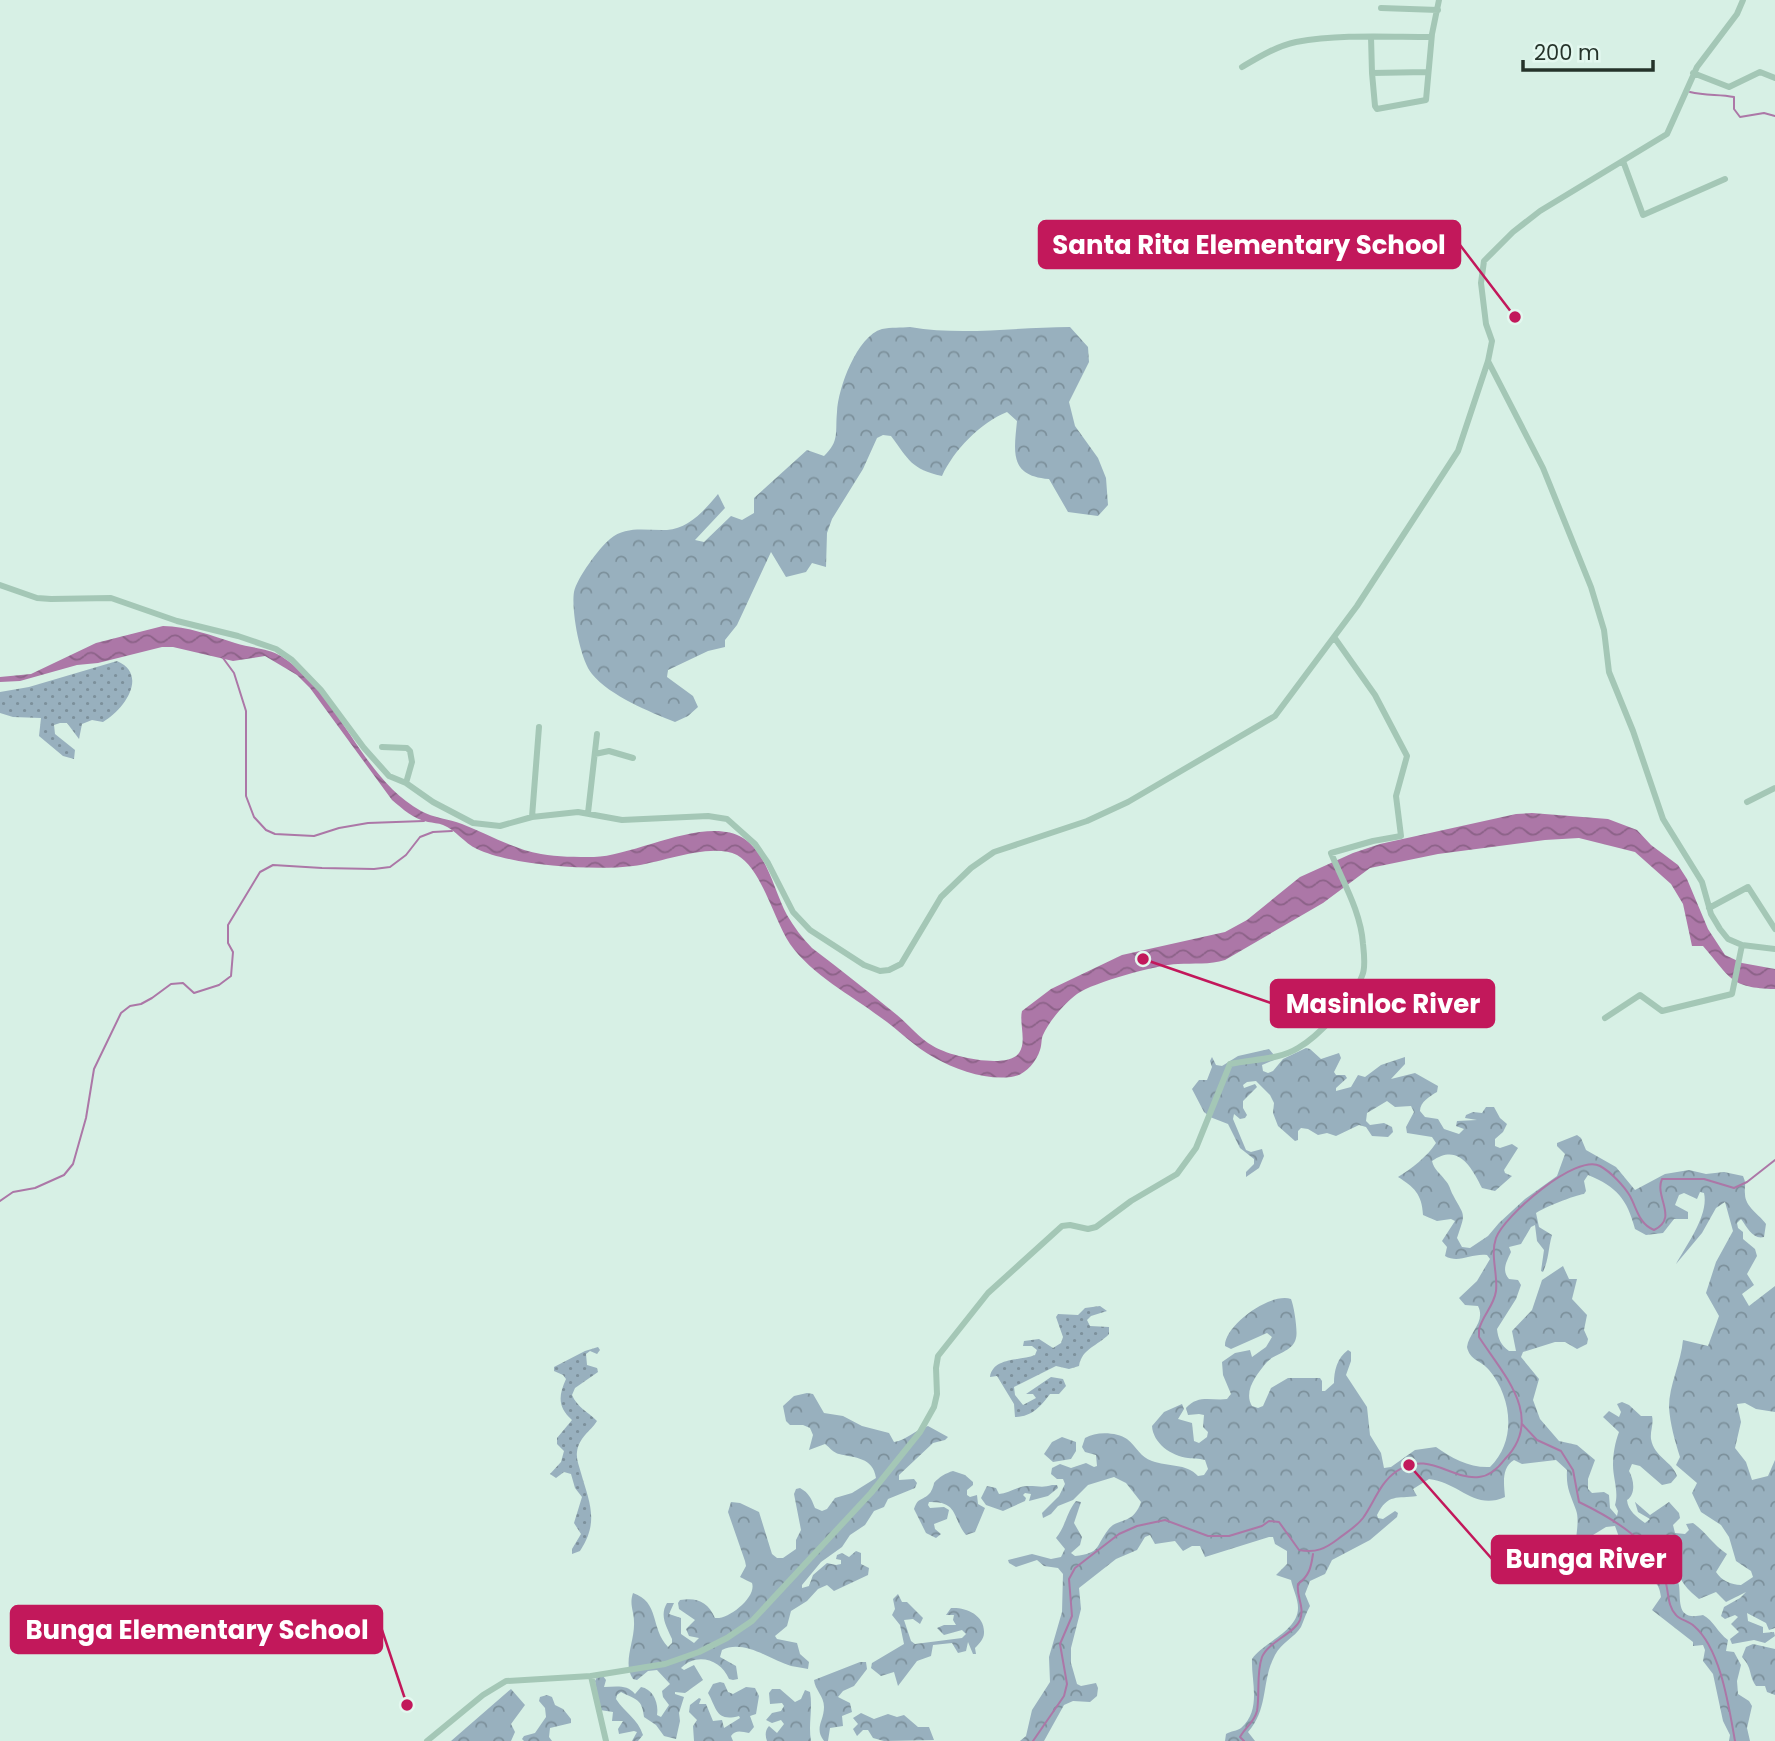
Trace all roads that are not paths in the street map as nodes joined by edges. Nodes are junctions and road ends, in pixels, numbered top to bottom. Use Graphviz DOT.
graph roads {
  1 [pos="1439,0"];
  2 [pos="1743,0"];
  3 [pos="1381,8"];
  4 [pos="1437,10"];
  5 [pos="1371,37"];
  6 [pos="1431,37"];
  7 [pos="1242,67"];
  8 [pos="1427,72"];
  9 [pos="1693,73"];
  10 [pos="1372,74"];
  11 [pos="1775,78"];
  12 [pos="1623,162"];
  13 [pos="1726,178"];
  14 [pos="1488,361"];
  15 [pos="0,584"];
  16 [pos="1334,636"];
  17 [pos="538,727"];
  18 [pos="597,734"];
  19 [pos="382,747"];
  20 [pos="596,754"];
  21 [pos="633,758"];
  22 [pos="406,783"];
  23 [pos="1775,788"];
  24 [pos="1747,802"];
  25 [pos="589,813"];
  26 [pos="532,817"];
  27 [pos="1709,908"];
  28 [pos="1775,929"];
  29 [pos="1741,948"];
  30 [pos="1775,949"];
  31 [pos="1605,1018"];
  32 [pos="591,1676"];
  33 [pos="427,1741"];
  34 [pos="606,1741"];
  1 -- 4 [label="street"];
  2 -- 9 [label="street"];
  3 -- 4 [label="street"];
  4 -- 6 [label="street"];
  5 -- 6 [label="street"];
  5 -- 7 [label="street"];
  5 -- 10 [label="street"];
  6 -- 8 [label="street"];
  8 -- 10 [label="street"];
  8 -- 10 [label="street"];
  9 -- 11 [label="street"];
  9 -- 12 [label="street"];
  12 -- 13 [label="street"];
  12 -- 14 [label="street"];
  14 -- 16 [label="street"];
  14 -- 27 [label="street"];
  15 -- 22 [label="street"];
  16 -- 25 [label="street"];
  16 -- 32 [label="street"];
  17 -- 26 [label="street"];
  18 -- 20 [label="street"];
  19 -- 22 [label="street"];
  20 -- 21 [label="street"];
  20 -- 25 [label="street"];
  22 -- 26 [label="street"];
  23 -- 24 [label="street"];
  25 -- 26 [label="street"];
  27 -- 28 [label="street"];
  27 -- 29 [label="street"];
  29 -- 30 [label="street"];
  29 -- 31 [label="street"];
  32 -- 33 [label="street"];
  32 -- 34 [label="street"];
}
